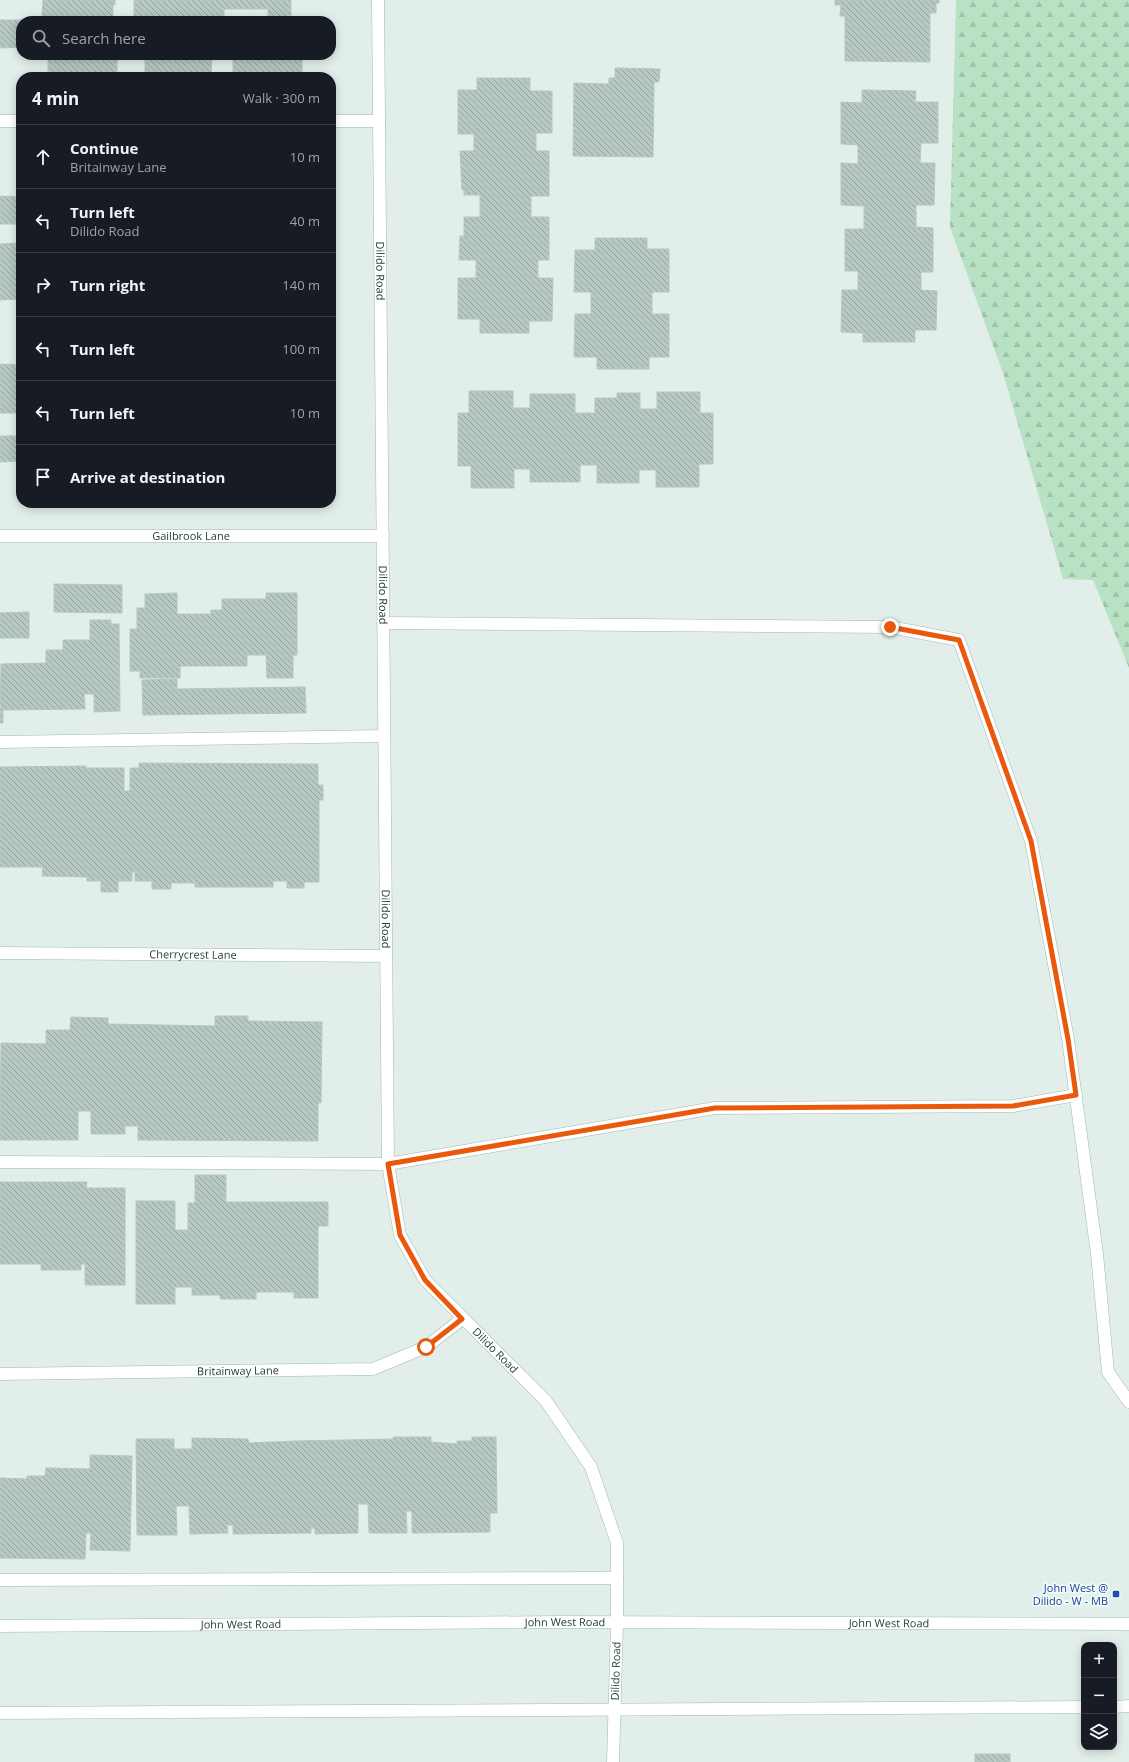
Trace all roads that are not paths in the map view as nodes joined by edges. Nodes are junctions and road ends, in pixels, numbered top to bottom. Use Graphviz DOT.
graph roads {
  1 [pos="378,0"];
  2 [pos="0,121"];
  3 [pos="16,121"];
  4 [pos="336,121"];
  5 [pos="379,121"];
  6 [pos="0,536"];
  7 [pos="383,536"];
  8 [pos="384,623"];
  9 [pos="384,736"];
  10 [pos="0,742"];
  11 [pos="0,953"];
  12 [pos="386,956"];
  13 [pos="1076,1095"];
  14 [pos="0,1162"];
  15 [pos="388,1164"];
  16 [pos="462,1319"];
  17 [pos="0,1374"];
  18 [pos="1129,1402"];
  19 [pos="616,1578"];
  20 [pos="0,1580"];
  21 [pos="616,1623"];
  22 [pos="1129,1624"];
  23 [pos="0,1626"];
  24 [pos="1129,1706"];
  25 [pos="1081,1707"];
  26 [pos="1117,1707"];
  27 [pos="615,1709"];
  28 [pos="0,1713"];
  29 [pos="613,1762"];
  1 -- 5 [label="street, Dilido Road"];
  2 -- 3 [label="street"];
  4 -- 5 [label="street"];
  5 -- 7 [label="street, Dilido Road"];
  6 -- 7 [label="street, Gailbrook Lane"];
  7 -- 8 [label="street, Dilido Road"];
  8 -- 9 [label="street, Dilido Road"];
  8 -- 13 [label="street"];
  9 -- 10 [label="street"];
  9 -- 12 [label="street, Dilido Road"];
  11 -- 12 [label="street, Cherrycrest Lane"];
  12 -- 15 [label="street, Dilido Road"];
  13 -- 15 [label="street"];
  13 -- 18 [label="street"];
  14 -- 15 [label="street"];
  15 -- 16 [label="street, Dilido Road"];
  16 -- 17 [label="street, Britainway Lane"];
  16 -- 19 [label="street, Dilido Road"];
  19 -- 20 [label="street"];
  19 -- 21 [label="street, Dilido Road"];
  21 -- 22 [label="street, John West Road"];
  21 -- 23 [label="street, John West Road"];
  21 -- 27 [label="street, Dilido Road"];
  24 -- 26 [label="street"];
  25 -- 27 [label="street"];
  27 -- 28 [label="street"];
  27 -- 29 [label="street, Dilido Road"];
}
